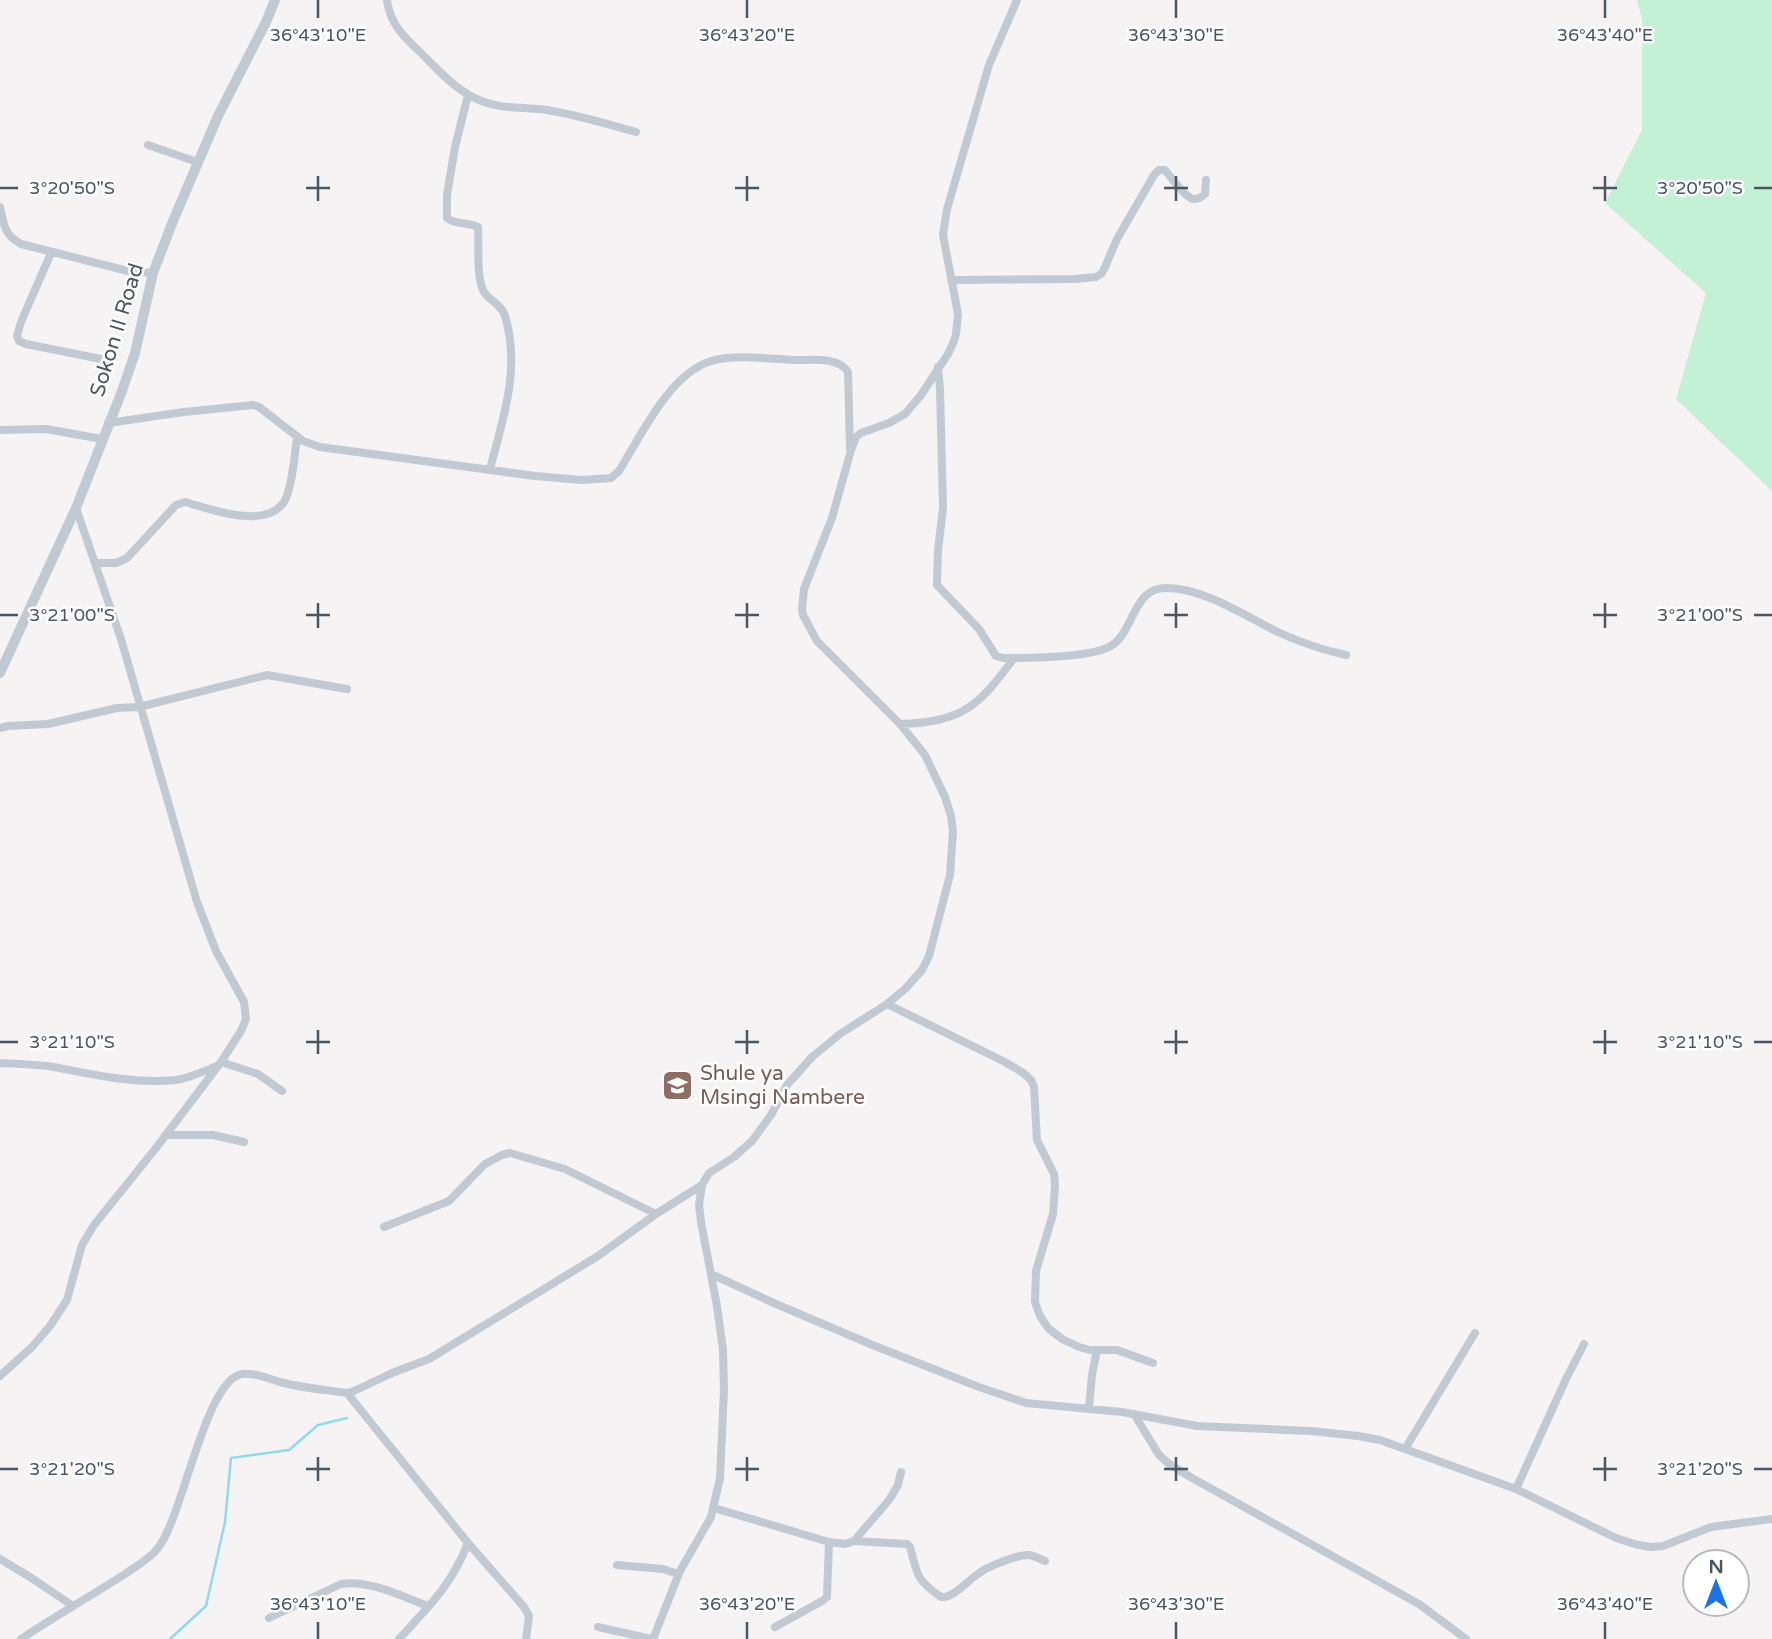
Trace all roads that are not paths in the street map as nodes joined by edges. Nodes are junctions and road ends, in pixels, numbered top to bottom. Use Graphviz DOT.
graph roads {
  1 [pos="275,0"];
  2 [pos="387,0"];
  3 [pos="1017,0"];
  4 [pos="468,95"];
  5 [pos="636,132"];
  6 [pos="148,145"];
  7 [pos="197,162"];
  8 [pos="1206,180"];
  9 [pos="0,207"];
  10 [pos="51,253"];
  11 [pos="153,272"];
  12 [pos="951,280"];
  13 [pos="106,360"];
  14 [pos="938,367"];
  15 [pos="108,423"];
  16 [pos="0,430"];
  17 [pos="297,437"];
  18 [pos="102,439"];
  19 [pos="850,450"];
  20 [pos="490,469"];
  21 [pos="76,508"];
  22 [pos="95,563"];
  23 [pos="1346,655"];
  24 [pos="1014,658"];
  25 [pos="0,673"];
  26 [pos="347,690"];
  27 [pos="139,707"];
  28 [pos="900,724"];
  29 [pos="0,727"];
  30 [pos="887,1004"];
  31 [pos="0,1063"];
  32 [pos="219,1064"];
  33 [pos="282,1091"];
  34 [pos="166,1135"];
  35 [pos="244,1142"];
  36 [pos="702,1185"];
  37 [pos="656,1214"];
  38 [pos="384,1227"];
  39 [pos="711,1274"];
  40 [pos="1475,1333"];
  41 [pos="1584,1344"];
  42 [pos="1097,1350"];
  43 [pos="1153,1363"];
  44 [pos="0,1376"];
  45 [pos="347,1393"];
  46 [pos="1089,1408"];
  47 [pos="1134,1414"];
  48 [pos="1405,1449"];
  49 [pos="901,1472"];
  50 [pos="1516,1489"];
  51 [pos="714,1508"];
  52 [pos="1772,1519"];
  53 [pos="854,1541"];
  54 [pos="829,1542"];
  55 [pos="468,1543"];
  56 [pos="0,1559"];
  57 [pos="1045,1561"];
  58 [pos="617,1565"];
  59 [pos="678,1574"];
  60 [pos="73,1606"];
  61 [pos="428,1606"];
  62 [pos="269,1618"];
  63 [pos="598,1627"];
  64 [pos="775,1627"];
  65 [pos="21,1639"];
  66 [pos="399,1639"];
  67 [pos="526,1639"];
  68 [pos="652,1639"];
  69 [pos="1466,1639"];
  1 -- 7 [label="street, Sokon II Road"];
  2 -- 4 [label="street"];
  3 -- 12 [label="street"];
  4 -- 5 [label="street"];
  4 -- 20 [label="street"];
  6 -- 7 [label="street"];
  7 -- 11 [label="street, Sokon II Road"];
  8 -- 12 [label="street"];
  9 -- 10 [label="street"];
  10 -- 11 [label="street"];
  10 -- 13 [label="street"];
  11 -- 15 [label="street, Sokon II Road"];
  12 -- 14 [label="street"];
  14 -- 19 [label="street"];
  14 -- 24 [label="street"];
  15 -- 17 [label="street"];
  15 -- 18 [label="street, Sokon II Road"];
  16 -- 18 [label="street"];
  17 -- 20 [label="street"];
  17 -- 22 [label="street"];
  18 -- 21 [label="street, Sokon II Road"];
  19 -- 20 [label="street"];
  19 -- 28 [label="street"];
  21 -- 22 [label="street"];
  21 -- 25 [label="street, Sokon II Road"];
  22 -- 27 [label="street"];
  23 -- 24 [label="street"];
  24 -- 28 [label="street"];
  26 -- 27 [label="street"];
  27 -- 29 [label="street"];
  27 -- 32 [label="street"];
  28 -- 30 [label="street"];
  30 -- 36 [label="street"];
  30 -- 42 [label="street"];
  31 -- 32 [label="street"];
  32 -- 33 [label="street"];
  32 -- 34 [label="street"];
  34 -- 35 [label="street"];
  34 -- 44 [label="street"];
  36 -- 37 [label="street"];
  36 -- 39 [label="street"];
  37 -- 38 [label="street"];
  37 -- 45 [label="street"];
  39 -- 46 [label="street"];
  39 -- 51 [label="street"];
  40 -- 48 [label="street"];
  41 -- 50 [label="street"];
  42 -- 43 [label="street"];
  42 -- 46 [label="street"];
  45 -- 55 [label="street"];
  45 -- 60 [label="street"];
  46 -- 47 [label="street"];
  47 -- 48 [label="street"];
  47 -- 69 [label="street"];
  48 -- 50 [label="street"];
  49 -- 53 [label="street"];
  50 -- 52 [label="street"];
  51 -- 54 [label="street"];
  51 -- 59 [label="street"];
  53 -- 54 [label="street"];
  53 -- 57 [label="street"];
  54 -- 64 [label="street"];
  55 -- 61 [label="street"];
  55 -- 67 [label="street"];
  56 -- 60 [label="street"];
  58 -- 59 [label="street"];
  59 -- 68 [label="street"];
  60 -- 65 [label="street"];
  61 -- 62 [label="street"];
  61 -- 66 [label="street"];
  63 -- 68 [label="street"];
}
